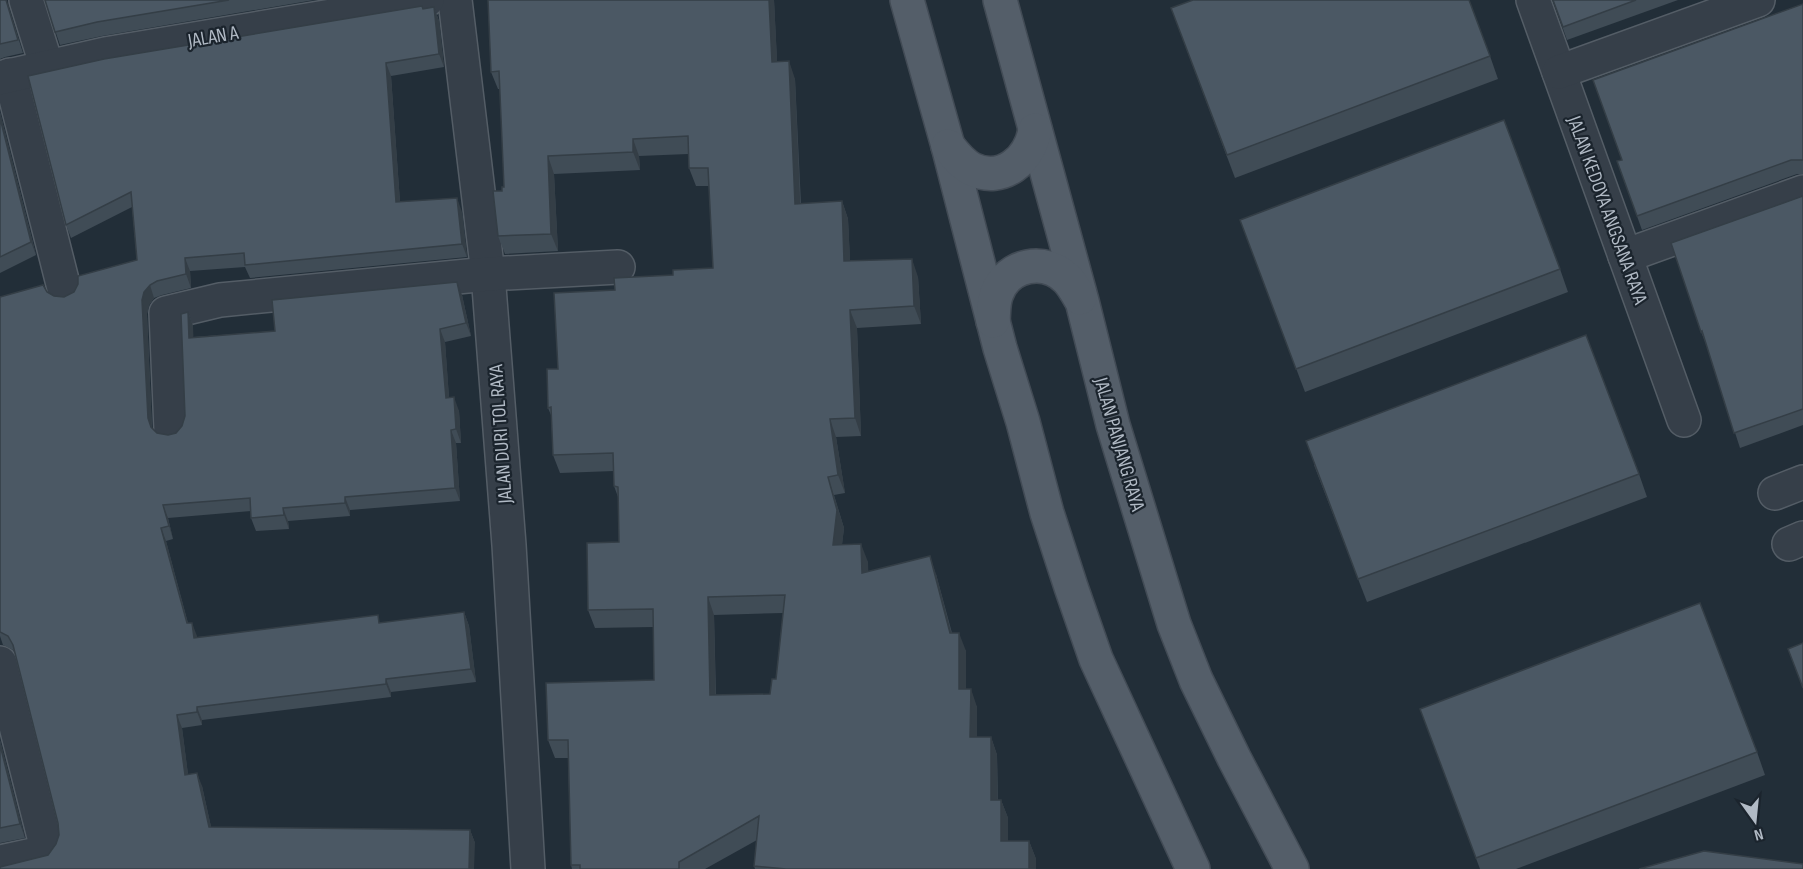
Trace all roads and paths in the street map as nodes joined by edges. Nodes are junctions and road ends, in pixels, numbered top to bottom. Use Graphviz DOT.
graph roads {
  1 [pos="26,0"];
  2 [pos="427,0"];
  3 [pos="454,0"];
  4 [pos="907,0"];
  5 [pos="1000,0"];
  6 [pos="1533,0"];
  7 [pos="1758,0"];
  8 [pos="47,66"];
  9 [pos="1559,72"];
  10 [pos="5,76"];
  11 [pos="1035,130"];
  12 [pos="948,146"];
  13 [pos="1803,192"];
  14 [pos="1625,256"];
  15 [pos="618,267"];
  16 [pos="488,274"];
  17 [pos="65,292"];
  18 [pos="1082,301"];
  19 [pos="993,321"];
  20 [pos="1684,420"];
  21 [pos="171,430"];
  22 [pos="0,663"];
  23 [pos="0,862"];
  24 [pos="528,869"];
  25 [pos="1193,869"];
  26 [pos="1292,869"];
  1 -- 8 [label="street"];
  2 -- 8 [label="street, JALAN A"];
  3 -- 16 [label="street, JALAN DURI TOL RAYA"];
  4 -- 12 [label="main road"];
  5 -- 11 [label="main road, JALAN PANJANG RAYA"];
  6 -- 9 [label="street, JALAN KEDOYA ANGSANA RAYA"];
  7 -- 9 [label="street"];
  8 -- 10 [label="street, JALAN A"];
  9 -- 14 [label="street, JALAN KEDOYA ANGSANA RAYA"];
  10 -- 17 [label="street"];
  11 -- 12 [label="main road"];
  11 -- 18 [label="main road, JALAN PANJANG RAYA"];
  12 -- 19 [label="main road"];
  13 -- 14 [label="street"];
  14 -- 20 [label="street, JALAN KEDOYA ANGSANA RAYA"];
  15 -- 16 [label="street"];
  16 -- 21 [label="street"];
  16 -- 24 [label="street, JALAN DURI TOL RAYA"];
  18 -- 19 [label="main road"];
  18 -- 26 [label="main road, JALAN PANJANG RAYA"];
  19 -- 25 [label="main road"];
  22 -- 23 [label="street"];
}
